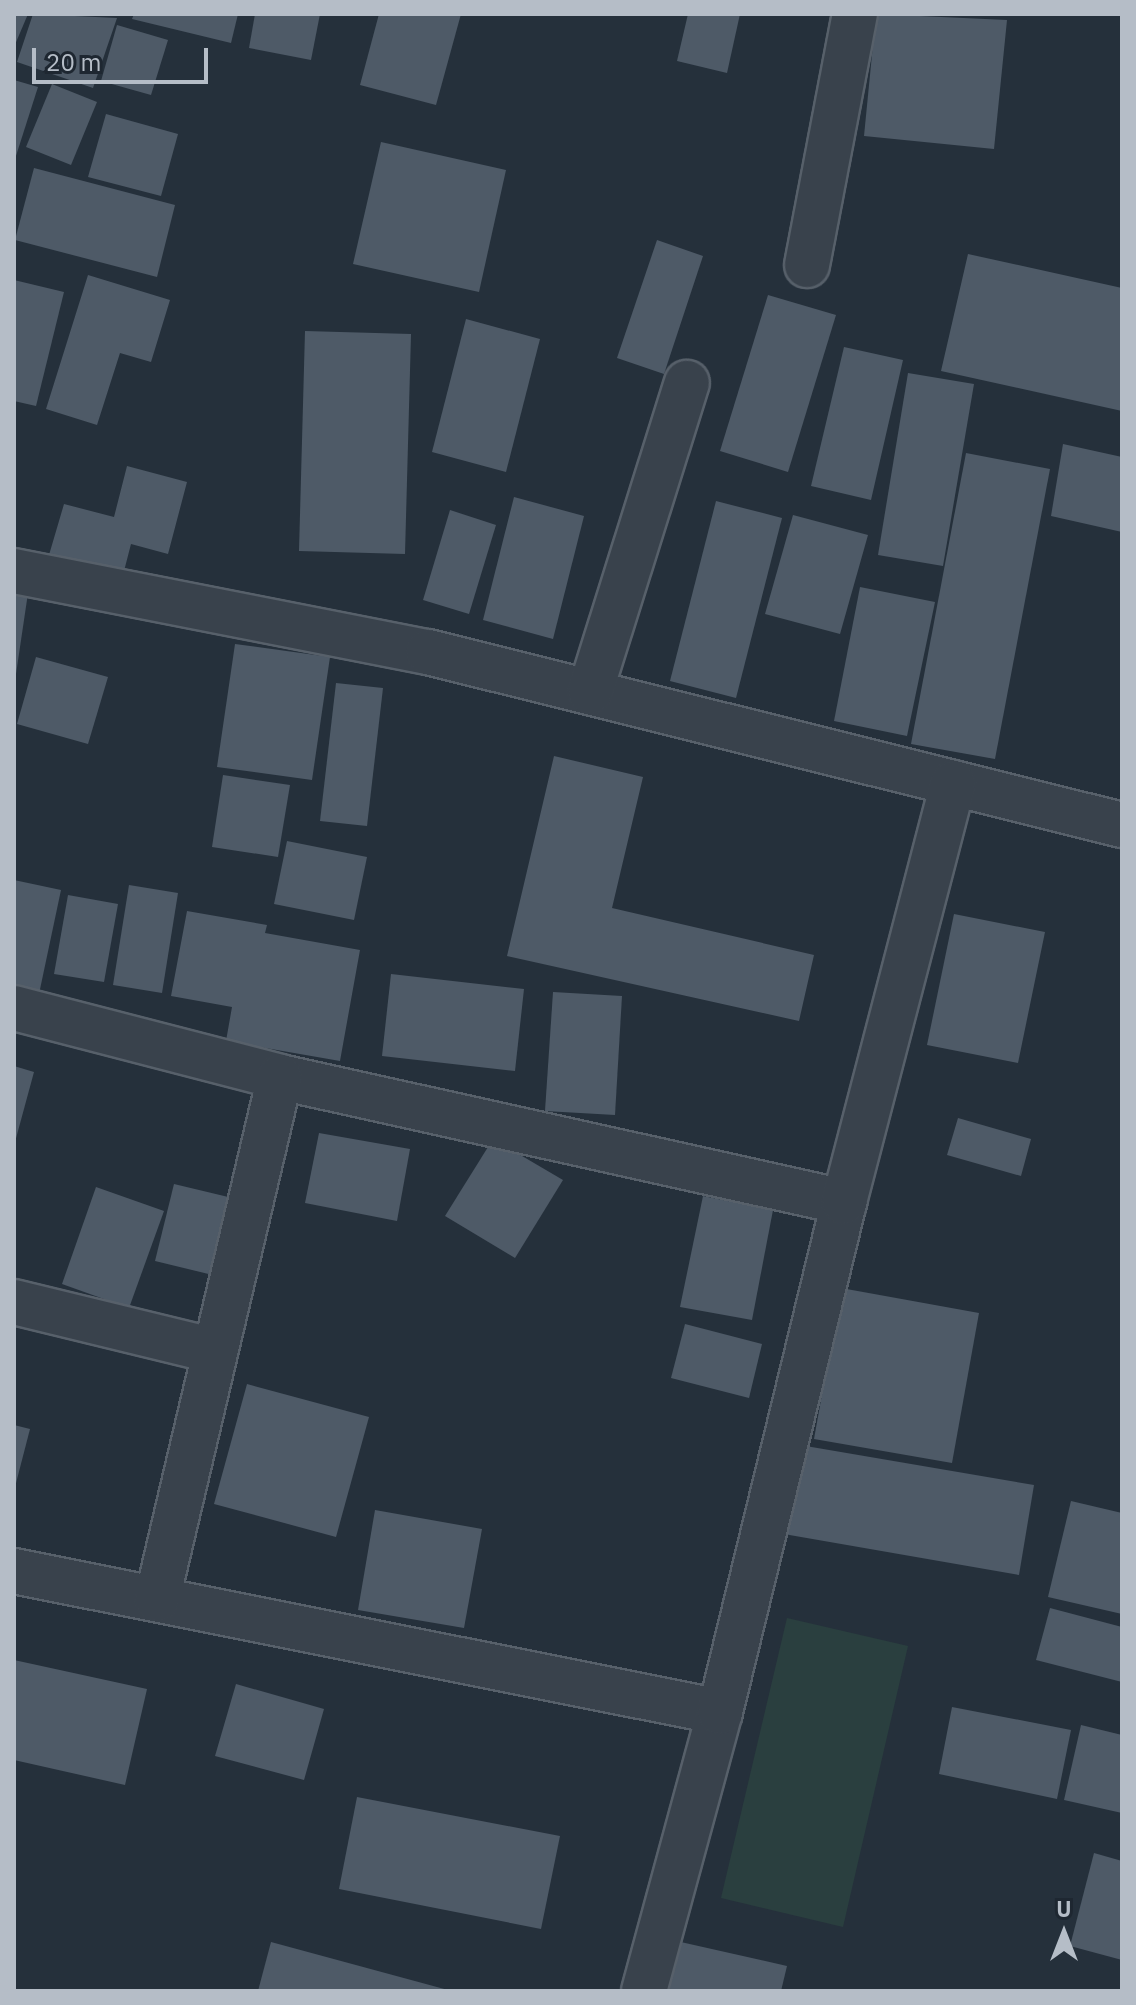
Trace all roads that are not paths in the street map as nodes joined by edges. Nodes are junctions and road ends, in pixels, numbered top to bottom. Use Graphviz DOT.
graph roads {
  1 [pos="855,14"];
  2 [pos="807,265"];
  3 [pos="687,383"];
  4 [pos="14,571"];
  5 [pos="590,692"];
  6 [pos="953,783"];
  7 [pos="1122,825"];
  8 [pos="14,1008"];
  9 [pos="280,1077"];
  10 [pos="844,1202"];
  11 [pos="14,1302"];
  12 [pos="215,1351"];
  13 [pos="14,1571"];
  14 [pos="157,1599"];
  15 [pos="720,1712"];
  16 [pos="644,1991"];
  1 -- 2 [label="street"];
  3 -- 5 [label="street"];
  4 -- 5 [label="street"];
  5 -- 6 [label="street"];
  6 -- 7 [label="street"];
  6 -- 10 [label="street"];
  8 -- 9 [label="street"];
  9 -- 10 [label="street"];
  9 -- 12 [label="street"];
  10 -- 15 [label="street"];
  11 -- 12 [label="street"];
  12 -- 14 [label="street"];
  13 -- 14 [label="street"];
  14 -- 15 [label="street"];
  15 -- 16 [label="street"];
}
